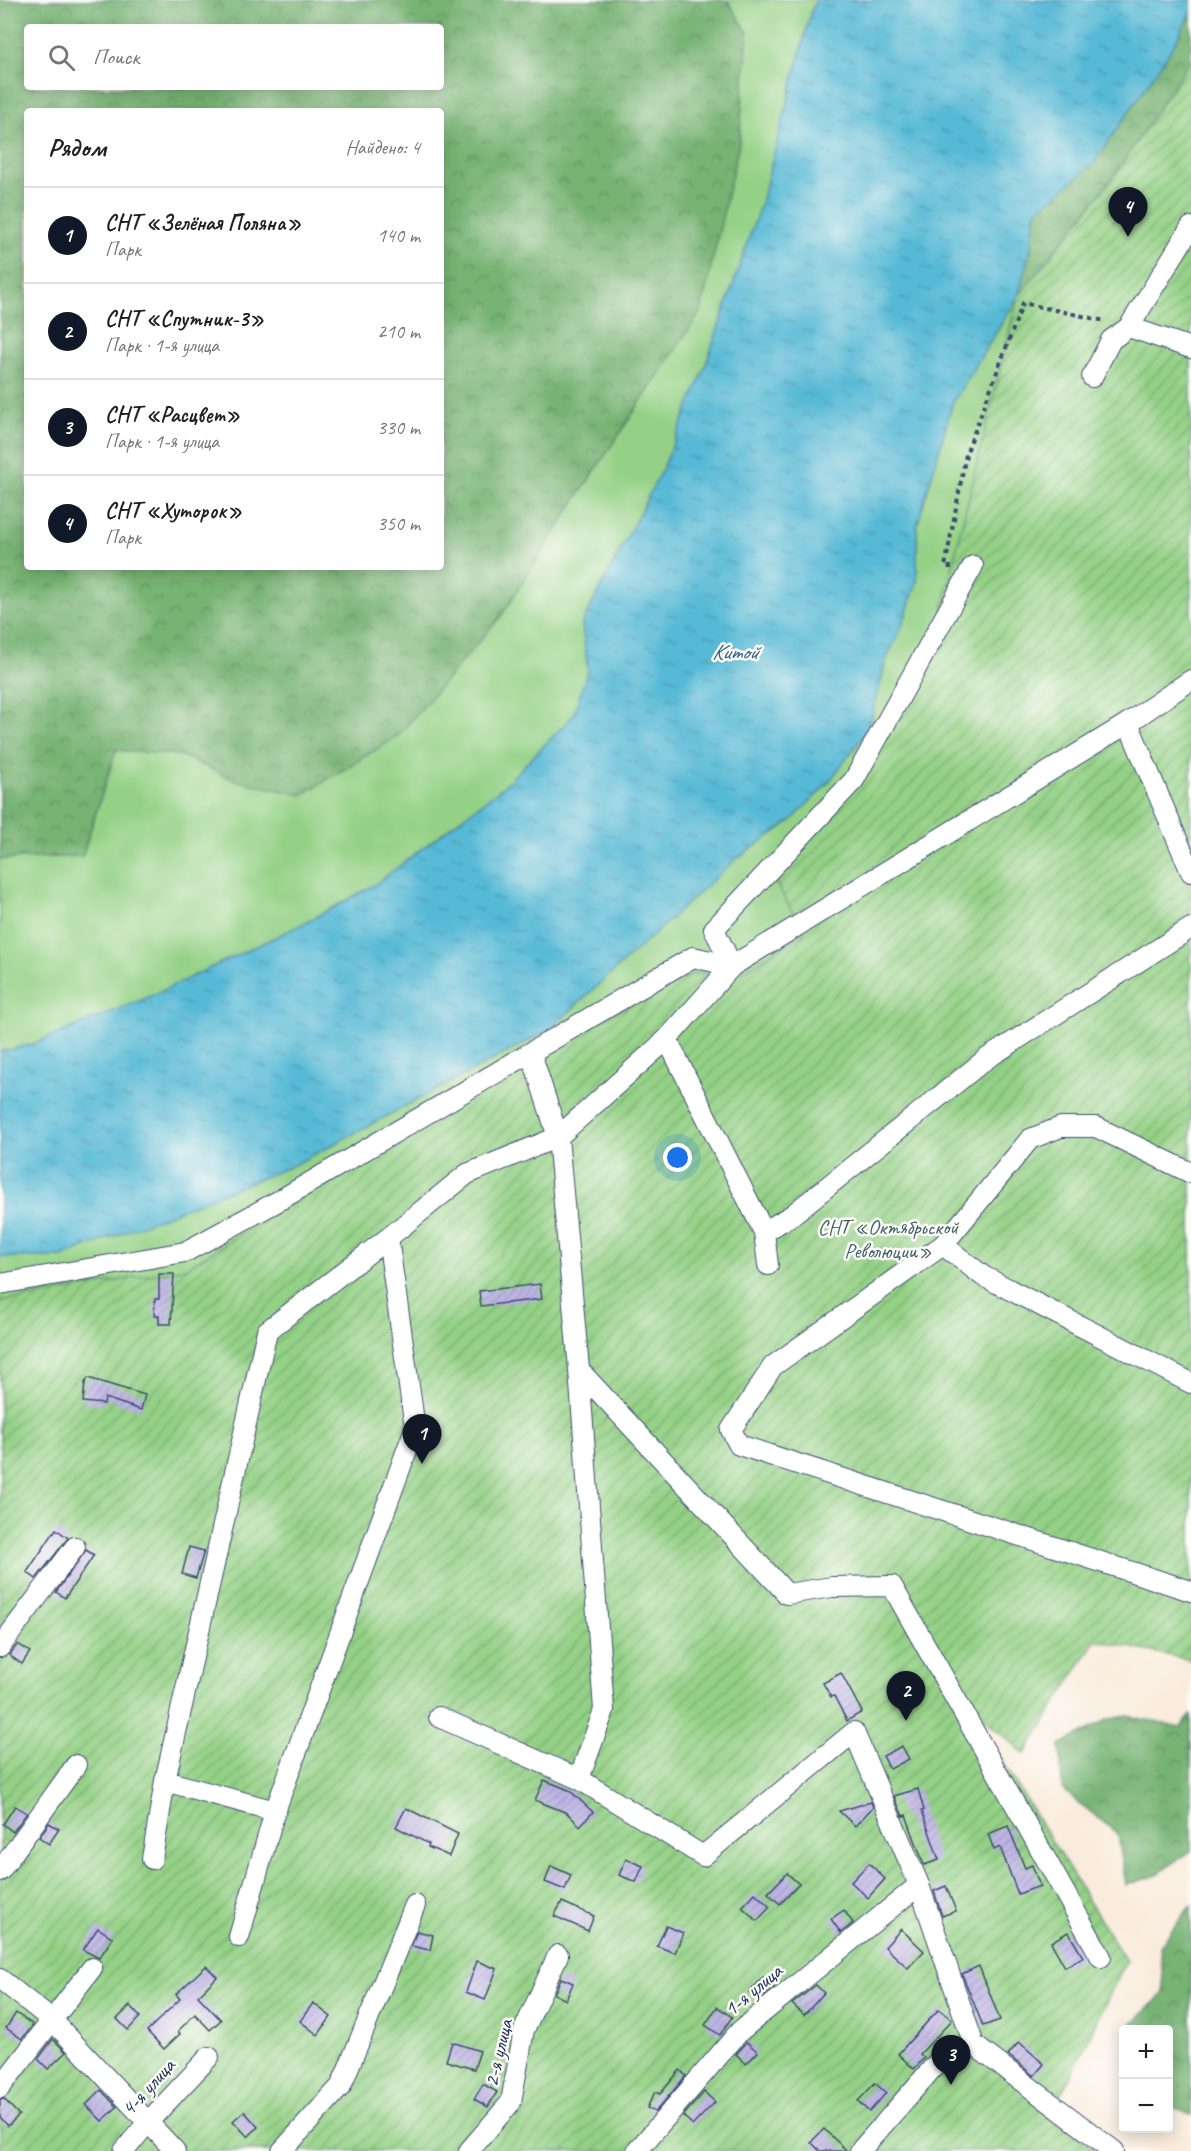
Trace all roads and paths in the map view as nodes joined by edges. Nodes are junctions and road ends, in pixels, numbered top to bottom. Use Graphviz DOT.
graph roads {
  1 [pos="1191,227"];
  2 [pos="1129,327"];
  3 [pos="1191,348"];
  4 [pos="1092,377"];
  5 [pos="973,566"];
  6 [pos="1191,680"];
  7 [pos="1128,723"];
  8 [pos="1191,872"];
  9 [pos="1191,928"];
  10 [pos="732,966"];
  11 [pos="667,1039"];
  12 [pos="531,1053"];
  13 [pos="558,1137"];
  14 [pos="1191,1173"];
  15 [pos="764,1232"];
  16 [pos="388,1238"];
  17 [pos="943,1245"];
  18 [pos="768,1266"];
  19 [pos="0,1284"];
  20 [pos="579,1370"];
  21 [pos="1191,1383"];
  22 [pos="75,1547"];
  23 [pos="1191,1591"];
  24 [pos="0,1647"];
  25 [pos="439,1717"];
  26 [pos="76,1765"];
  27 [pos="579,1779"];
  28 [pos="165,1781"];
  29 [pos="275,1811"];
  30 [pos="152,1859"];
  31 [pos="0,1871"];
  32 [pos="920,1885"];
  33 [pos="415,1905"];
  34 [pos="239,1937"];
  35 [pos="558,1955"];
  36 [pos="1101,1957"];
  37 [pos="92,1968"];
  38 [pos="0,1979"];
  39 [pos="53,2021"];
  40 [pos="974,2045"];
  41 [pos="209,2057"];
  42 [pos="0,2088"];
  43 [pos="148,2122"];
  44 [pos="124,2151"];
  45 [pos="175,2151"];
  46 [pos="282,2151"];
  47 [pos="469,2151"];
  48 [pos="637,2151"];
  49 [pos="860,2151"];
  50 [pos="1114,2151"];
  1 -- 2 [label="street"];
  2 -- 3 [label="street"];
  2 -- 4 [label="street"];
  2 -- 5 [label="path"];
  5 -- 10 [label="street"];
  6 -- 7 [label="street"];
  7 -- 8 [label="street"];
  7 -- 10 [label="street"];
  9 -- 15 [label="street"];
  10 -- 11 [label="street"];
  10 -- 12 [label="street"];
  11 -- 13 [label="street"];
  11 -- 15 [label="street"];
  12 -- 13 [label="street"];
  12 -- 19 [label="street"];
  13 -- 16 [label="street"];
  13 -- 20 [label="street"];
  14 -- 17 [label="street"];
  15 -- 18 [label="street"];
  16 -- 28 [label="street"];
  16 -- 29 [label="street"];
  17 -- 21 [label="street"];
  17 -- 23 [label="street"];
  20 -- 27 [label="street"];
  20 -- 36 [label="street"];
  22 -- 24 [label="street"];
  25 -- 27 [label="street"];
  26 -- 31 [label="street"];
  27 -- 32 [label="street"];
  28 -- 29 [label="street"];
  28 -- 30 [label="street"];
  29 -- 34 [label="street"];
  32 -- 40 [label="street"];
  32 -- 48 [label="street, 1-я улица"];
  33 -- 46 [label="street"];
  35 -- 47 [label="street, 2-я улица"];
  37 -- 39 [label="street"];
  38 -- 39 [label="street"];
  39 -- 42 [label="street"];
  39 -- 43 [label="street"];
  40 -- 49 [label="street"];
  40 -- 50 [label="street"];
  41 -- 43 [label="street, 4-я улица"];
  43 -- 44 [label="street, 4-я улица"];
  43 -- 45 [label="street"];
}
